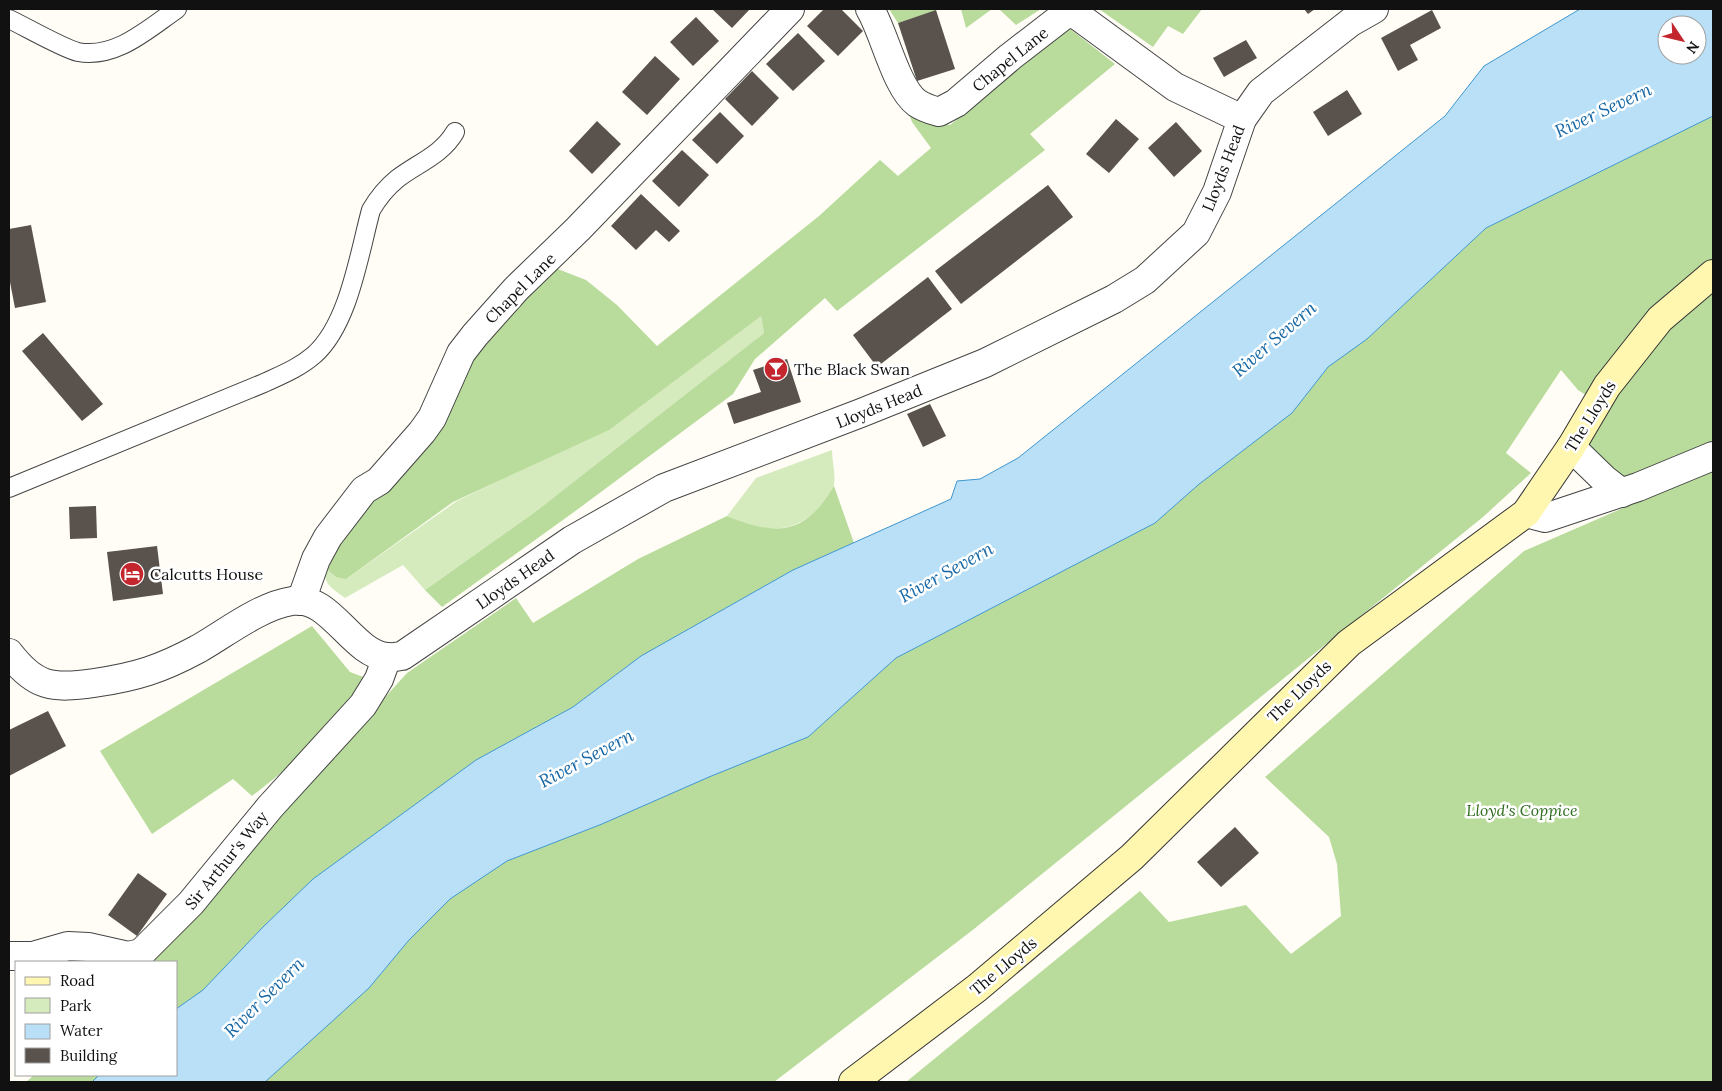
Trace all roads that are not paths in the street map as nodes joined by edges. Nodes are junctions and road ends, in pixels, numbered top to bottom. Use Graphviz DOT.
graph roads {
  1 [pos="177,9"];
  2 [pos="790,9"];
  3 [pos="870,9"];
  4 [pos="1374,9"];
  5 [pos="9,19"];
  6 [pos="1242,119"];
  7 [pos="455,132"];
  8 [pos="1713,274"];
  9 [pos="1571,447"];
  10 [pos="1713,456"];
  11 [pos="9,488"];
  12 [pos="1622,492"];
  13 [pos="1526,513"];
  14 [pos="301,601"];
  15 [pos="387,658"];
  16 [pos="13,665"];
  17 [pos="9,956"];
  18 [pos="852,1082"];
  1 -- 5 [label="lane"];
  2 -- 14 [label="street, Chapel Lane"];
  3 -- 6 [label="street, Chapel Lane"];
  4 -- 6 [label="street, Lloyds Head"];
  6 -- 15 [label="street, Lloyds Head"];
  7 -- 11 [label="lane"];
  8 -- 9 [label="street, The Lloyds"];
  9 -- 12 [label="street"];
  9 -- 13 [label="street, The Lloyds"];
  10 -- 12 [label="street"];
  12 -- 13 [label="street"];
  13 -- 18 [label="street, The Lloyds"];
  14 -- 15 [label="street"];
  14 -- 16 [label="street"];
  15 -- 17 [label="street, Sir Arthur's Way"];
}
